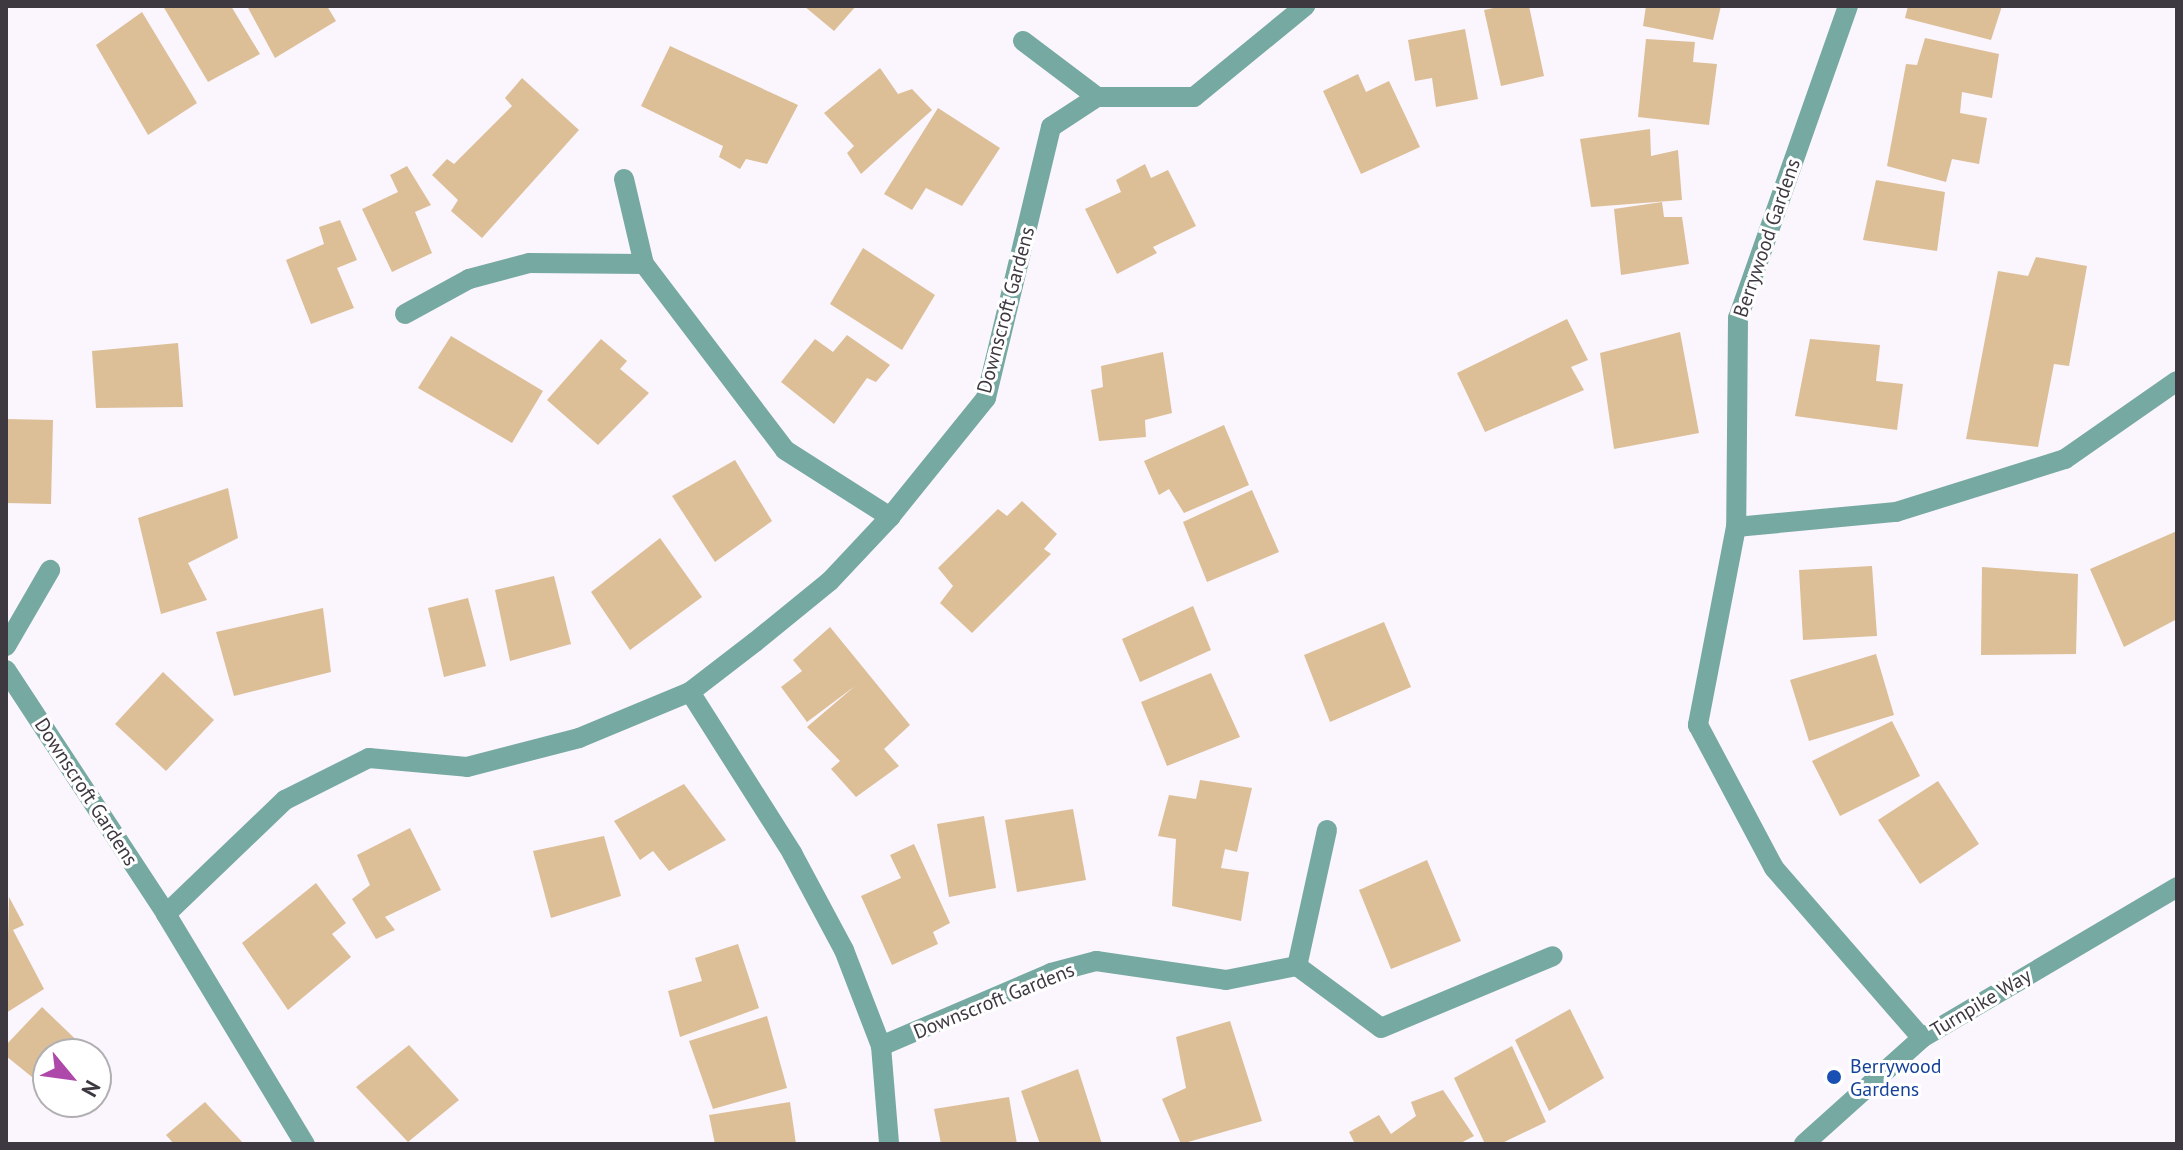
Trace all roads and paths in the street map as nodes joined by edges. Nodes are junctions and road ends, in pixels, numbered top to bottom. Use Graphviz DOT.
graph roads {
  1 [pos="1305,6"];
  2 [pos="1848,6"];
  3 [pos="1023,41"];
  4 [pos="1097,97"];
  5 [pos="624,179"];
  6 [pos="644,264"];
  7 [pos="405,314"];
  8 [pos="2177,381"];
  9 [pos="890,517"];
  10 [pos="1736,527"];
  11 [pos="50,570"];
  12 [pos="6,646"];
  13 [pos="6,670"];
  14 [pos="690,692"];
  15 [pos="1327,830"];
  16 [pos="2177,887"];
  17 [pos="166,914"];
  18 [pos="1553,956"];
  19 [pos="1297,966"];
  20 [pos="1922,1038"];
  21 [pos="881,1046"];
  22 [pos="305,1144"];
  23 [pos="889,1144"];
  24 [pos="1804,1144"];
  1 -- 4 [label="street"];
  2 -- 10 [label="street, Berrywood Gardens"];
  3 -- 4 [label="street"];
  4 -- 9 [label="street, Downscroft Gardens"];
  5 -- 6 [label="street"];
  6 -- 7 [label="street"];
  6 -- 9 [label="street"];
  8 -- 10 [label="street"];
  9 -- 14 [label="street, Downscroft Gardens"];
  10 -- 20 [label="street, Berrywood Gardens"];
  11 -- 12 [label="street"];
  13 -- 17 [label="street, Downscroft Gardens"];
  14 -- 17 [label="street, Downscroft Gardens"];
  14 -- 21 [label="street"];
  15 -- 19 [label="street"];
  16 -- 20 [label="street, Turnpike Way"];
  17 -- 22 [label="street, Downscroft Gardens"];
  18 -- 19 [label="street"];
  19 -- 21 [label="street, Downscroft Gardens"];
  20 -- 24 [label="street, Turnpike Way"];
  21 -- 23 [label="street"];
}
